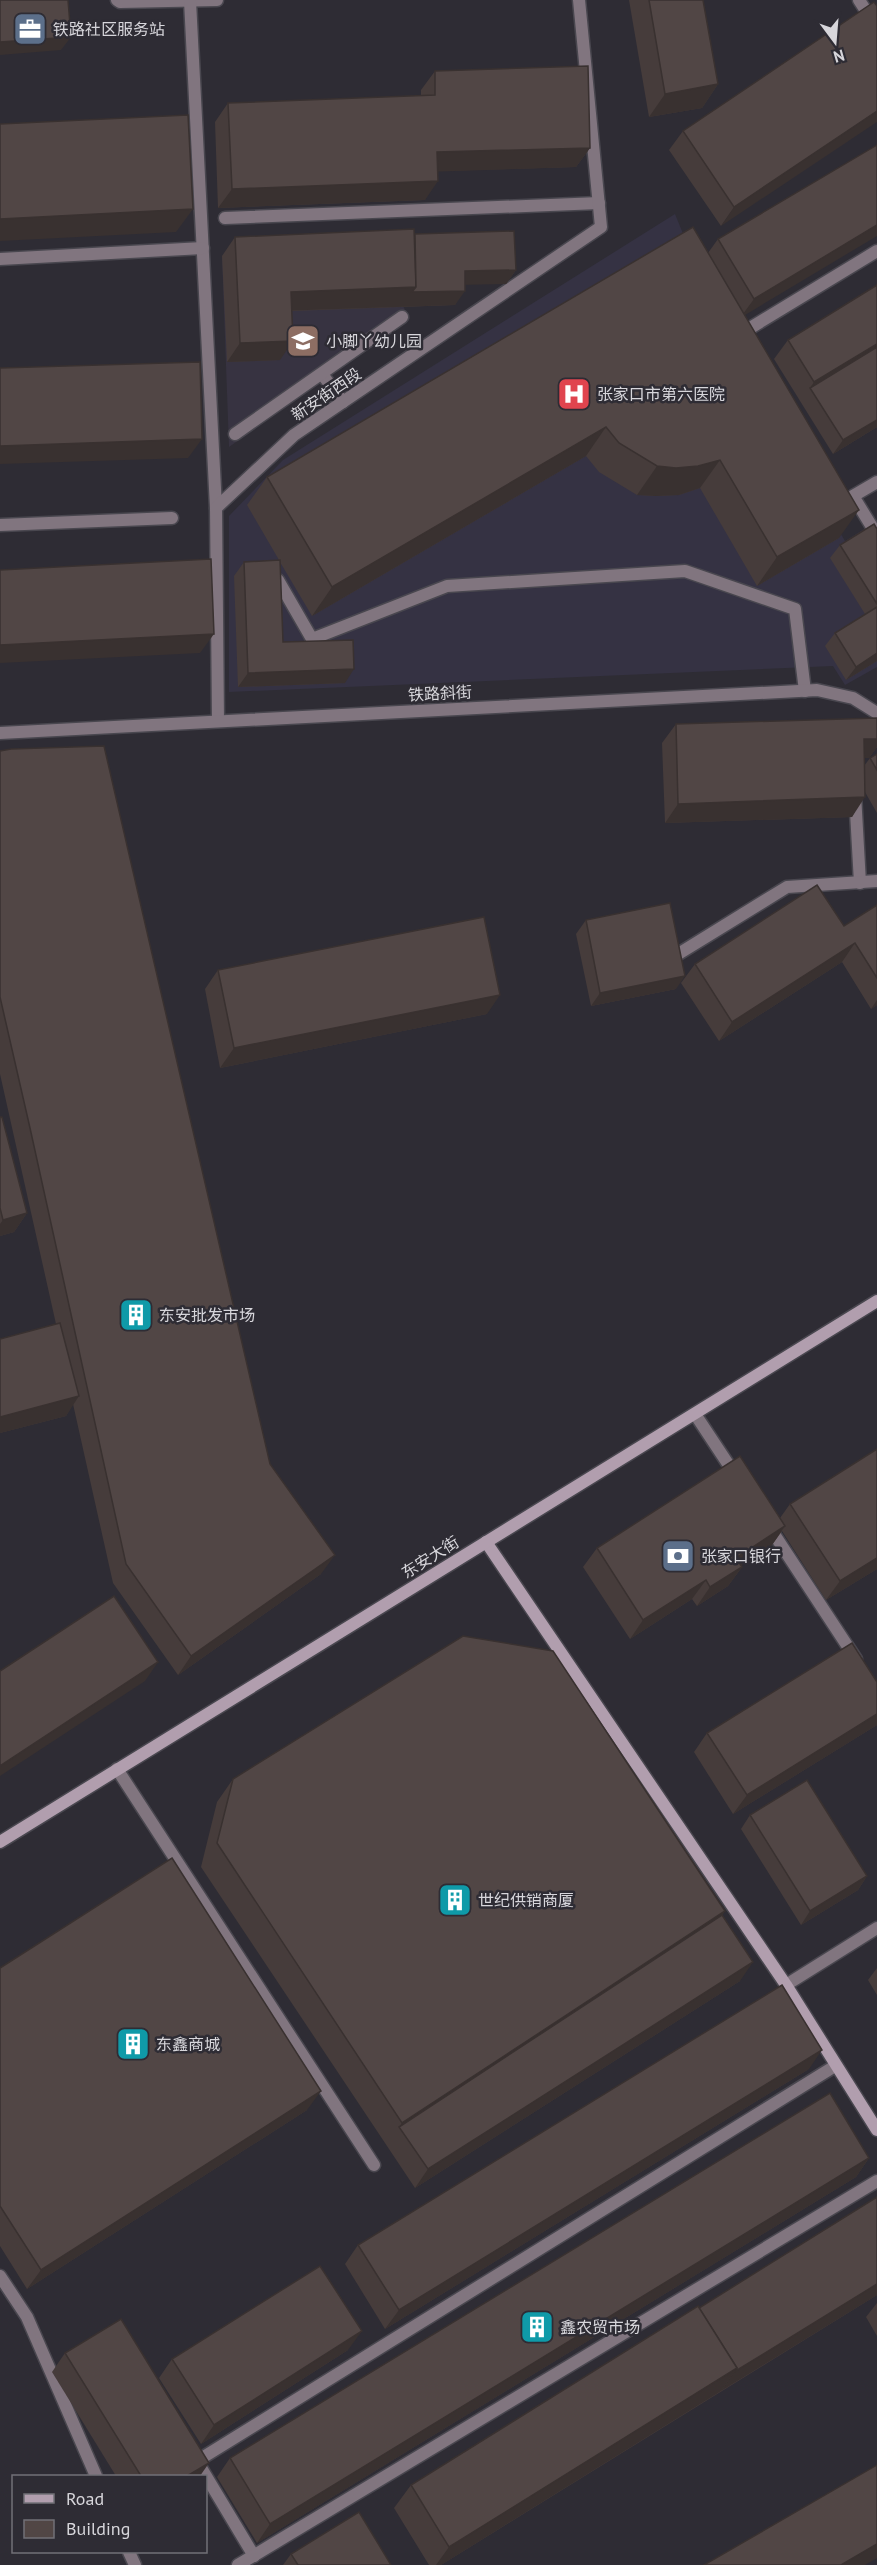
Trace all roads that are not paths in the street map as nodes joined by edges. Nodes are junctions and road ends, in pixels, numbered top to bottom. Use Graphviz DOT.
graph roads {
  1 [pos="117,0"];
  2 [pos="217,0"];
  3 [pos="579,0"];
  4 [pos="860,0"];
  5 [pos="190,1"];
  6 [pos="877,28"];
  7 [pos="599,203"];
  8 [pos="225,218"];
  9 [pos="203,248"];
  10 [pos="877,251"];
  11 [pos="0,259"];
  12 [pos="402,317"];
  13 [pos="742,333"];
  14 [pos="322,374"];
  15 [pos="343,402"];
  16 [pos="235,434"];
  17 [pos="877,482"];
  18 [pos="216,508"];
  19 [pos="172,518"];
  20 [pos="0,525"];
  21 [pos="877,535"];
  22 [pos="278,580"];
  23 [pos="805,691"];
  24 [pos="877,713"];
  25 [pos="218,720"];
  26 [pos="0,734"];
  27 [pos="855,784"];
  28 [pos="877,882"];
  29 [pos="860,883"];
  30 [pos="675,956"];
  31 [pos="877,1302"];
  32 [pos="695,1414"];
  33 [pos="740,1483"];
  34 [pos="760,1512"];
  35 [pos="486,1542"];
  36 [pos="864,1670"];
  37 [pos="117,1769"];
  38 [pos="0,1842"];
  39 [pos="877,1928"];
  40 [pos="786,1985"];
  41 [pos="835,2066"];
  42 [pos="877,2130"];
  43 [pos="374,2165"];
  44 [pos="877,2181"];
  45 [pos="0,2276"];
  46 [pos="96,2475"];
  47 [pos="205,2475"];
  48 [pos="207,2478"];
  49 [pos="254,2556"];
  50 [pos="238,2565"];
  1 -- 5 [label="street"];
  2 -- 5 [label="street"];
  3 -- 7 [label="street, 新安街西段"];
  4 -- 6 [label="street"];
  5 -- 9 [label="street"];
  7 -- 8 [label="street"];
  7 -- 15 [label="street, 新安街西段"];
  9 -- 11 [label="street"];
  9 -- 18 [label="street"];
  10 -- 13 [label="street"];
  12 -- 14 [label="street"];
  14 -- 15 [label="street"];
  14 -- 16 [label="street"];
  15 -- 18 [label="street, 新安街西段"];
  17 -- 21 [label="street"];
  18 -- 25 [label="street"];
  19 -- 20 [label="street"];
  22 -- 23 [label="street"];
  23 -- 24 [label="street, 铁路斜街"];
  23 -- 25 [label="street, 铁路斜街"];
  25 -- 26 [label="street, 铁路斜街"];
  27 -- 29 [label="street"];
  28 -- 29 [label="street"];
  29 -- 30 [label="street"];
  31 -- 32 [label="main road, 东安大街"];
  32 -- 33 [label="street"];
  32 -- 35 [label="main road, 东安大街"];
  34 -- 36 [label="street"];
  35 -- 37 [label="main road, 东安大街"];
  35 -- 40 [label="main road"];
  37 -- 38 [label="main road, 东安大街"];
  37 -- 43 [label="street"];
  39 -- 40 [label="street"];
  40 -- 41 [label="main road"];
  41 -- 42 [label="main road"];
  41 -- 47 [label="street"];
  44 -- 49 [label="street"];
  45 -- 46 [label="street"];
  48 -- 49 [label="street"];
  49 -- 50 [label="street"];
}
